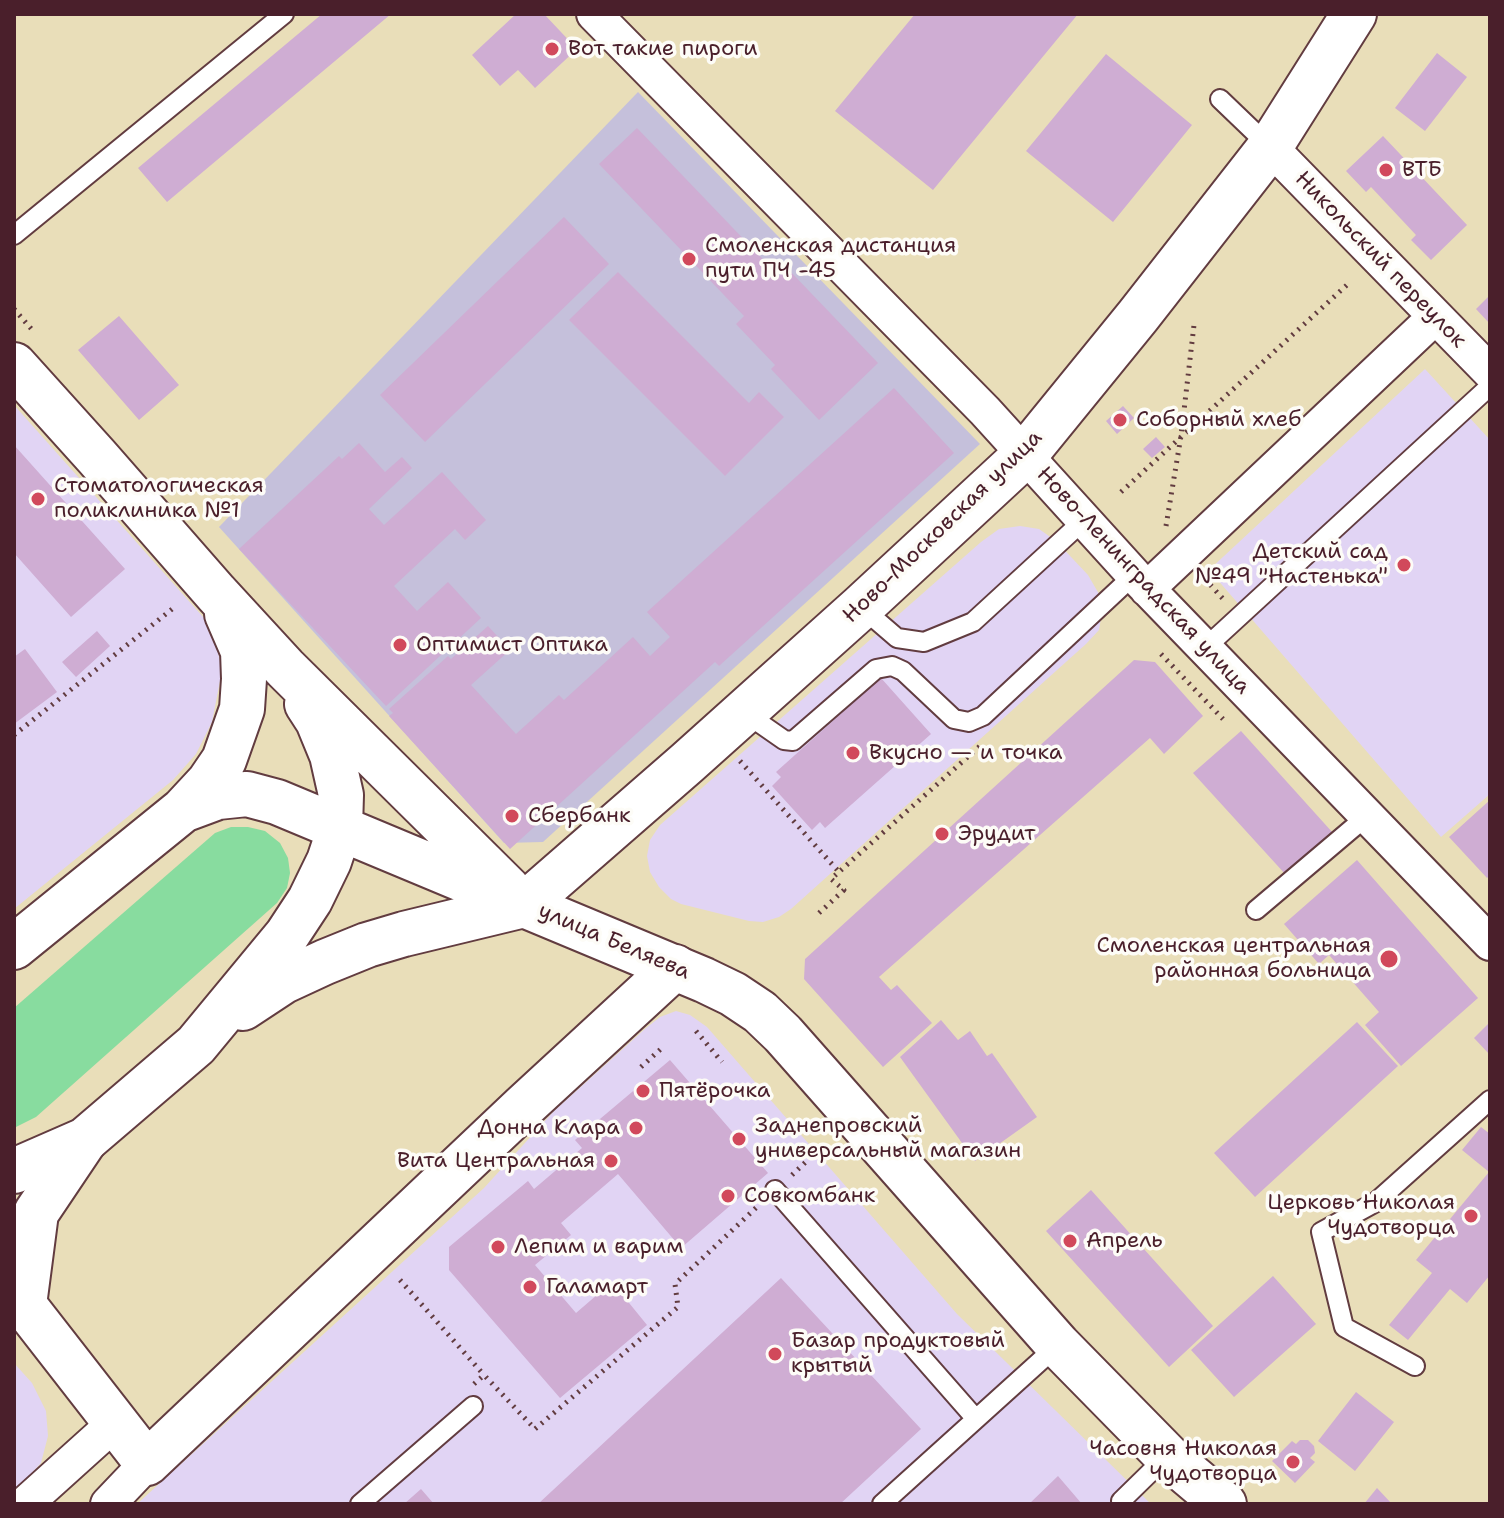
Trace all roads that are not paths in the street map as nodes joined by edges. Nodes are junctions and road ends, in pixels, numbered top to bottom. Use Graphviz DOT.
graph roads {
  1 [pos="284,14"];
  2 [pos="594,14"];
  3 [pos="1354,14"];
  4 [pos="1220,99"];
  5 [pos="1270,147"];
  6 [pos="14,235"];
  7 [pos="1435,317"];
  8 [pos="29,354"];
  9 [pos="1490,372"];
  10 [pos="1490,386"];
  11 [pos="1024,456"];
  12 [pos="1083,521"];
  13 [pos="1140,582"];
  14 [pos="216,593"];
  15 [pos="861,607"];
  16 [pos="1205,648"];
  17 [pos="285,668"];
  18 [pos="747,709"];
  19 [pos="183,810"];
  20 [pos="1367,816"];
  21 [pos="340,828"];
  22 [pos="524,905"];
  23 [pos="1256,910"];
  24 [pos="16,942"];
  25 [pos="1490,943"];
  26 [pos="675,967"];
  27 [pos="196,1045"];
  28 [pos="1490,1100"];
  29 [pos="85,1140"];
  30 [pos="14,1171"];
  31 [pos="775,1190"];
  32 [pos="19,1300"];
  33 [pos="1058,1345"];
  34 [pos="1415,1366"];
  35 [pos="473,1406"];
  36 [pos="976,1419"];
  37 [pos="116,1422"];
  38 [pos="1167,1456"];
  39 [pos="145,1483"];
  40 [pos="25,1504"];
  41 [pos="108,1504"];
  42 [pos="360,1504"];
  43 [pos="882,1504"];
  44 [pos="1124,1504"];
  45 [pos="1224,1504"];
  1 -- 6 [label="lane"];
  2 -- 11 [label="street, Ново-Ленинградская улица"];
  3 -- 5 [label="main road, Ново-Московская улица"];
  4 -- 5 [label="lane"];
  5 -- 7 [label="street, Никольский переулок"];
  5 -- 11 [label="main road, Ново-Московская улица"];
  7 -- 9 [label="street, Никольский переулок"];
  7 -- 13 [label="street"];
  8 -- 14 [label="main road, улица Беляева"];
  10 -- 16 [label="lane"];
  11 -- 12 [label="street, Ново-Ленинградская улица"];
  11 -- 15 [label="main road, Ново-Московская улица"];
  12 -- 13 [label="street, Ново-Ленинградская улица"];
  12 -- 15 [label="lane"];
  13 -- 16 [label="street, Ново-Ленинградская улица"];
  13 -- 18 [label="lane"];
  14 -- 17 [label="main road, улица Беляева"];
  14 -- 19 [label="main road"];
  15 -- 18 [label="main road, Ново-Московская улица"];
  16 -- 20 [label="street, Ново-Ленинградская улица"];
  17 -- 21 [label="main road"];
  17 -- 22 [label="main road, улица Беляева"];
  18 -- 22 [label="main road, Ново-Московская улица"];
  19 -- 21 [label="main road"];
  19 -- 24 [label="main road"];
  20 -- 23 [label="lane"];
  20 -- 25 [label="street, Ново-Ленинградская улица"];
  21 -- 22 [label="main road"];
  21 -- 27 [label="main road"];
  22 -- 26 [label="main road, улица Беляева"];
  22 -- 27 [label="main road"];
  26 -- 33 [label="main road, улица Беляева"];
  26 -- 39 [label="main road"];
  27 -- 29 [label="main road"];
  28 -- 34 [label="lane"];
  29 -- 30 [label="main road"];
  29 -- 32 [label="main road"];
  31 -- 36 [label="lane"];
  32 -- 37 [label="main road"];
  33 -- 36 [label="lane"];
  33 -- 38 [label="main road, улица Беляева"];
  35 -- 42 [label="lane"];
  36 -- 43 [label="lane"];
  37 -- 39 [label="main road"];
  37 -- 40 [label="street"];
  38 -- 44 [label="lane"];
  38 -- 45 [label="main road, улица Беляева"];
  39 -- 41 [label="street"];
}
